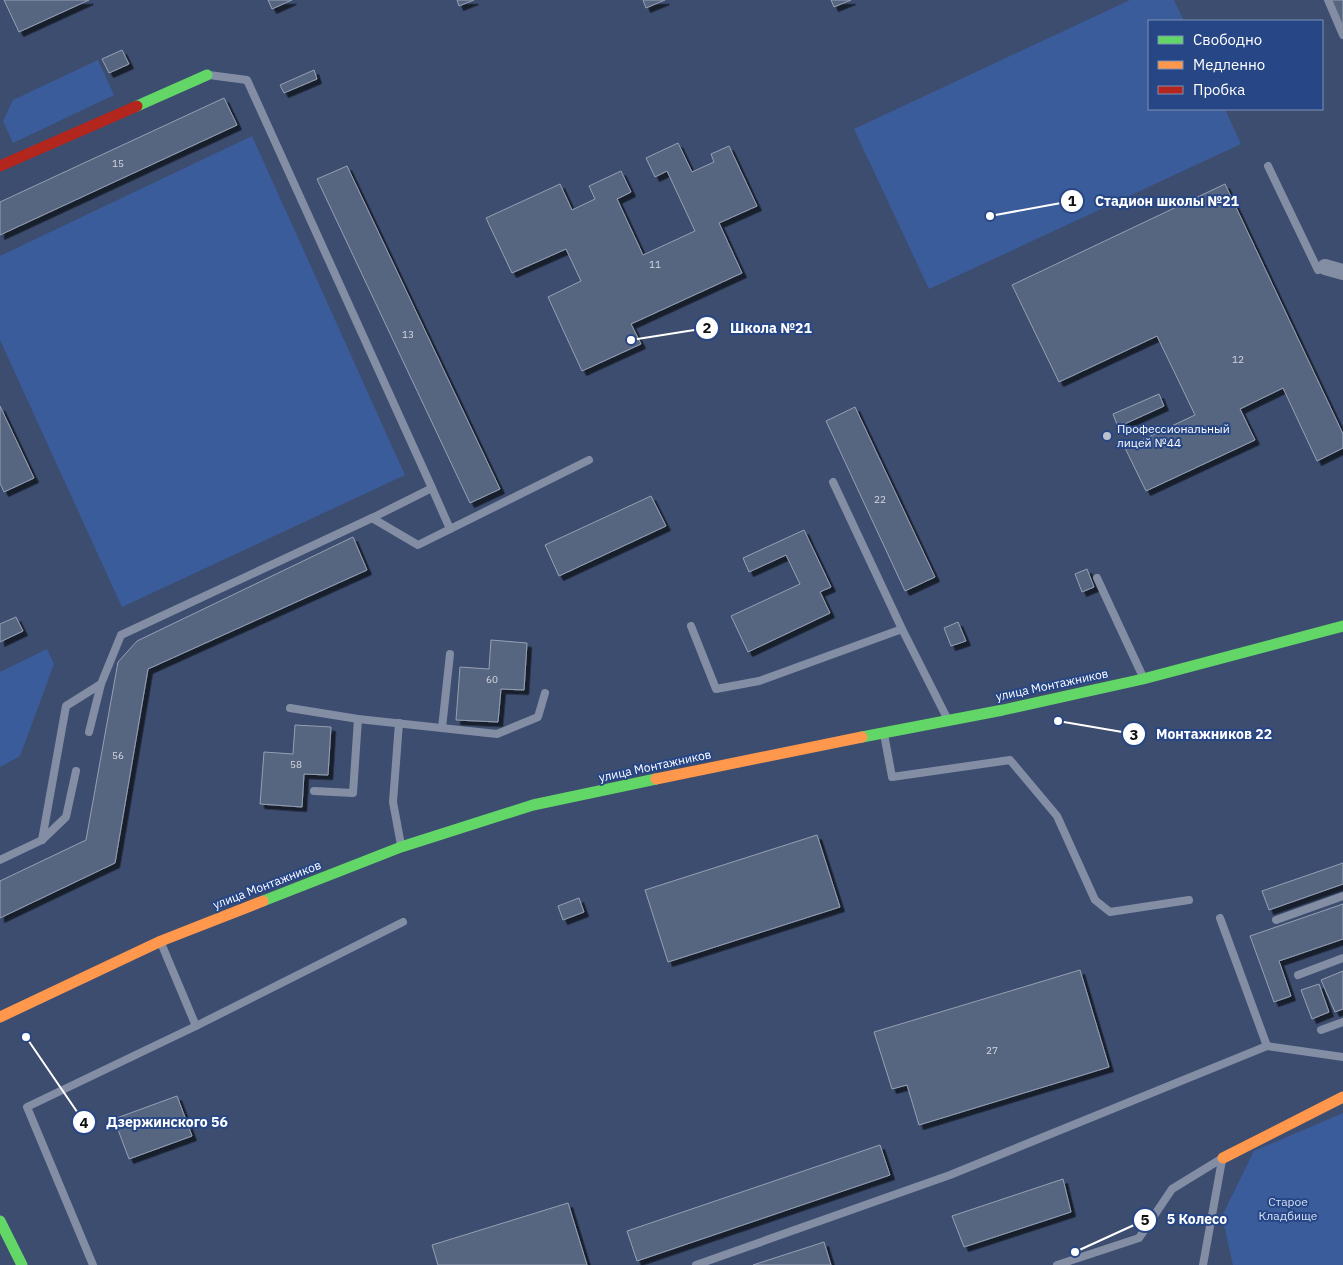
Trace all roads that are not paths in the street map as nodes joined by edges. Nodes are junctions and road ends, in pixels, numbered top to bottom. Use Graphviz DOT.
graph roads {
  1 [pos="1328,0"];
  2 [pos="1343,35"];
  3 [pos="207,75"];
  4 [pos="0,166"];
  5 [pos="1268,166"];
  6 [pos="1325,267"];
  7 [pos="1343,272"];
  8 [pos="589,460"];
  9 [pos="833,482"];
  10 [pos="432,488"];
  11 [pos="372,518"];
  12 [pos="450,529"];
  13 [pos="1097,578"];
  14 [pos="691,626"];
  15 [pos="1343,626"];
  16 [pos="902,629"];
  17 [pos="450,654"];
  18 [pos="1144,679"];
  19 [pos="101,684"];
  20 [pos="545,693"];
  21 [pos="290,708"];
  22 [pos="358,718"];
  23 [pos="948,720"];
  24 [pos="399,723"];
  25 [pos="442,728"];
  26 [pos="90,732"];
  27 [pos="884,732"];
  28 [pos="76,771"];
  29 [pos="314,791"];
  30 [pos="42,840"];
  31 [pos="401,847"];
  32 [pos="0,860"];
  33 [pos="1343,896"];
  34 [pos="1189,900"];
  35 [pos="1220,918"];
  36 [pos="1276,920"];
  37 [pos="403,922"];
  38 [pos="161,941"];
  39 [pos="1343,958"];
  40 [pos="1298,975"];
  41 [pos="0,1017"];
  42 [pos="1343,1022"];
  43 [pos="196,1026"];
  44 [pos="1321,1030"];
  45 [pos="1267,1046"];
  46 [pos="1343,1057"];
  47 [pos="1343,1097"];
  48 [pos="1223,1158"];
  49 [pos="0,1221"];
  50 [pos="22,1265"];
  51 [pos="93,1265"];
  52 [pos="696,1265"];
  53 [pos="1057,1265"];
  54 [pos="1203,1265"];
  1 -- 2 [label="lane"];
  3 -- 4 [label="street"];
  3 -- 10 [label="lane"];
  5 -- 6 [label="lane"];
  6 -- 7 [label="street"];
  8 -- 12 [label="lane"];
  9 -- 16 [label="lane"];
  10 -- 11 [label="lane"];
  10 -- 12 [label="lane"];
  11 -- 12 [label="lane"];
  11 -- 19 [label="lane"];
  13 -- 18 [label="lane"];
  14 -- 16 [label="lane"];
  15 -- 18 [label="street, улица Монтажников"];
  16 -- 23 [label="lane"];
  17 -- 25 [label="lane"];
  18 -- 23 [label="street, улица Монтажников"];
  19 -- 26 [label="lane"];
  19 -- 30 [label="lane"];
  20 -- 25 [label="lane"];
  21 -- 22 [label="lane"];
  22 -- 24 [label="lane"];
  22 -- 29 [label="lane"];
  23 -- 27 [label="street, улица Монтажников"];
  24 -- 25 [label="lane"];
  24 -- 31 [label="lane"];
  27 -- 31 [label="street, улица Монтажников"];
  27 -- 34 [label="lane"];
  28 -- 30 [label="lane"];
  30 -- 32 [label="lane"];
  31 -- 38 [label="street, улица Монтажников"];
  33 -- 36 [label="lane"];
  35 -- 45 [label="lane"];
  37 -- 43 [label="lane"];
  38 -- 41 [label="street, улица Монтажников"];
  38 -- 43 [label="lane"];
  39 -- 40 [label="lane"];
  42 -- 44 [label="lane"];
  43 -- 51 [label="lane"];
  45 -- 46 [label="lane"];
  45 -- 52 [label="lane"];
  47 -- 48 [label="street"];
  48 -- 53 [label="lane"];
  48 -- 54 [label="lane"];
  49 -- 50 [label="street"];
}
